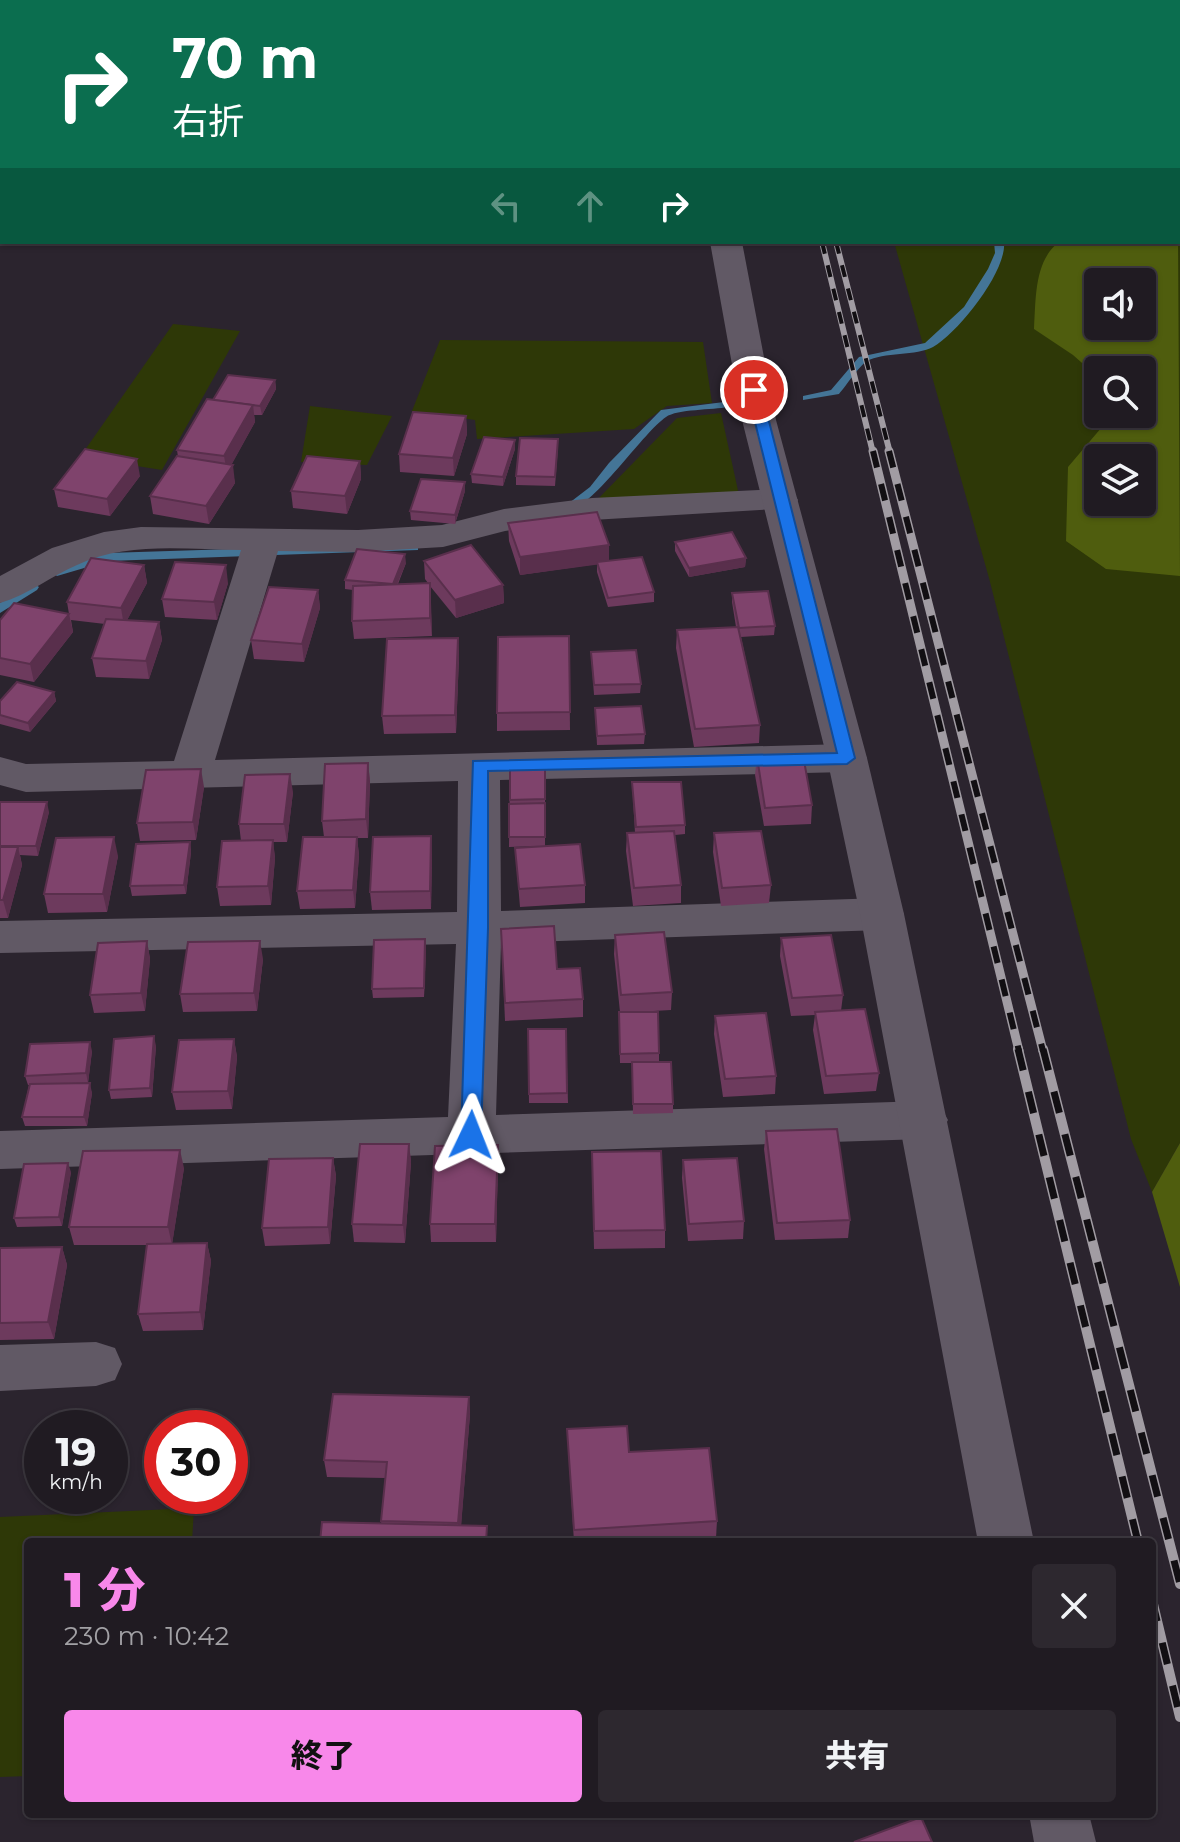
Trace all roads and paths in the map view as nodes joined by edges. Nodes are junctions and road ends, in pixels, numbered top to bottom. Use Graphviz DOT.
graph roads {
  1 [pos="726,244"];
  2 [pos="780,500"];
  3 [pos="263,540"];
  4 [pos="0,591"];
  5 [pos="847,758"];
  6 [pos="479,765"];
  7 [pos="190,774"];
  8 [pos="9,779"];
  9 [pos="882,914"];
  10 [pos="479,928"];
  11 [pos="0,937"];
  12 [pos="924,1120"];
  13 [pos="471,1135"];
  14 [pos="0,1150"];
  15 [pos="96,1364"];
  16 [pos="0,1368"];
  17 [pos="1005,1538"];
  18 [pos="1060,1818"];
  19 [pos="1065,1842"];
  1 -- 2 [label="street"];
  2 -- 3 [label="street"];
  2 -- 5 [label="street"];
  3 -- 4 [label="street"];
  3 -- 7 [label="street"];
  5 -- 6 [label="street"];
  5 -- 9 [label="street"];
  6 -- 7 [label="street"];
  6 -- 10 [label="street"];
  7 -- 8 [label="street"];
  9 -- 10 [label="street"];
  9 -- 12 [label="street"];
  10 -- 11 [label="street"];
  10 -- 13 [label="street"];
  12 -- 13 [label="street"];
  12 -- 17 [label="street"];
  13 -- 14 [label="street"];
  15 -- 16 [label="street"];
  18 -- 19 [label="street"];
}
